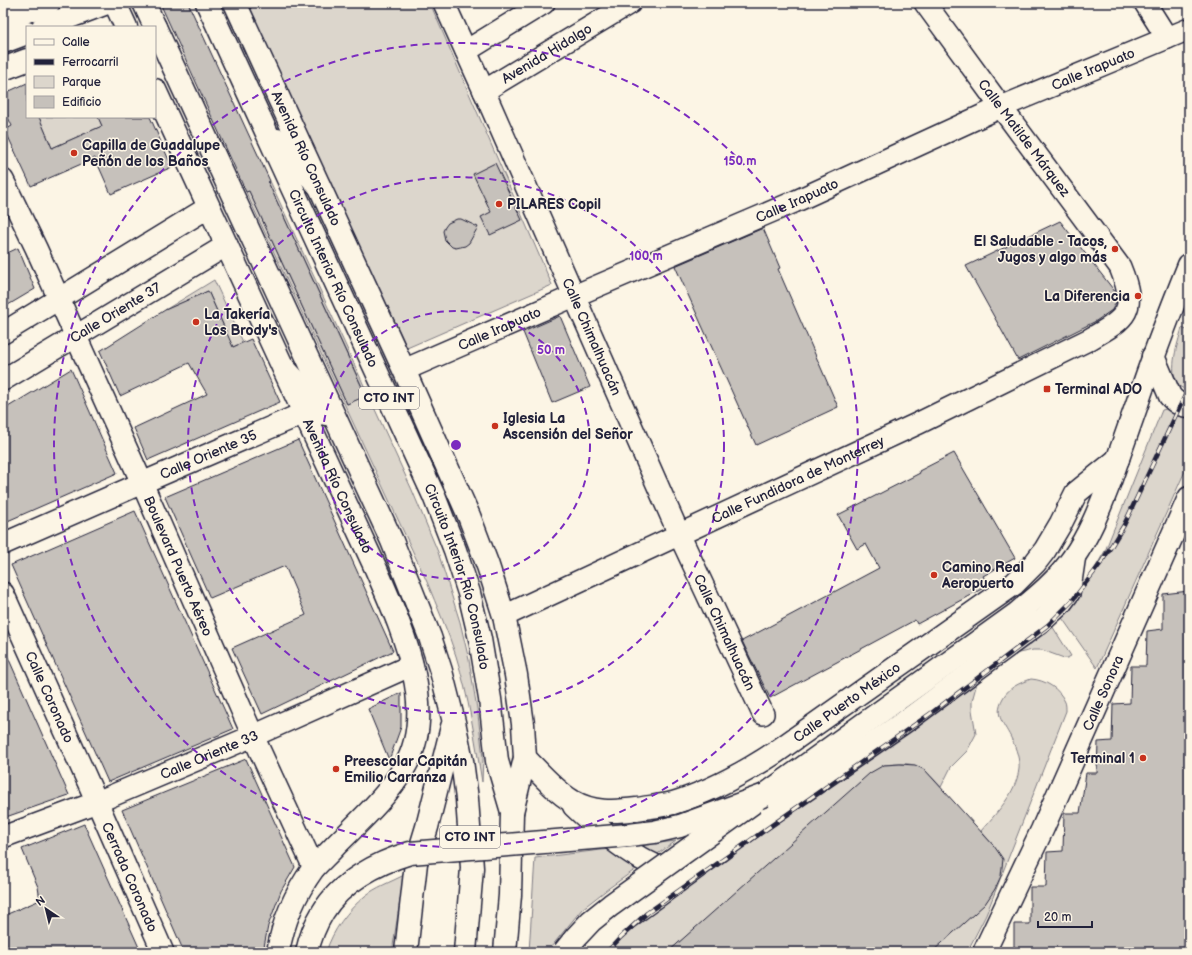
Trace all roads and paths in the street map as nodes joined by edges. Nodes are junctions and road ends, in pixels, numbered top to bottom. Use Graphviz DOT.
graph roads {
  1 [pos="49,3"];
  2 [pos="107,3"];
  3 [pos="115,3"];
  4 [pos="144,3"];
  5 [pos="207,3"];
  6 [pos="235,3"];
  7 [pos="444,3"];
  8 [pos="544,3"];
  9 [pos="630,3"];
  10 [pos="925,3"];
  11 [pos="1145,3"];
  12 [pos="3,20"];
  13 [pos="46,26"];
  14 [pos="123,26"];
  15 [pos="155,26"];
  16 [pos="156,29"];
  17 [pos="1189,29"];
  18 [pos="26,33"];
  19 [pos="1167,38"];
  20 [pos="3,42"];
  21 [pos="466,51"];
  22 [pos="26,60"];
  23 [pos="3,69"];
  24 [pos="484,91"];
  25 [pos="156,92"];
  26 [pos="1001,107"];
  27 [pos="263,125"];
  28 [pos="3,180"];
  29 [pos="319,186"];
  30 [pos="209,207"];
  31 [pos="227,245"];
  32 [pos="1189,265"];
  33 [pos="574,296"];
  34 [pos="58,299"];
  35 [pos="3,333"];
  36 [pos="75,337"];
  37 [pos="1090,339"];
  38 [pos="1153,356"];
  39 [pos="284,368"];
  40 [pos="404,370"];
  41 [pos="3,380"];
  42 [pos="1189,406"];
  43 [pos="304,413"];
  44 [pos="340,429"];
  45 [pos="1118,459"];
  46 [pos="142,483"];
  47 [pos="1189,498"];
  48 [pos="679,534"];
  49 [pos="3,544"];
  50 [pos="1074,557"];
  51 [pos="3,593"];
  52 [pos="504,616"];
  53 [pos="412,665"];
  54 [pos="763,714"];
  55 [pos="454,722"];
  56 [pos="253,736"];
  57 [pos="525,758"];
  58 [pos="765,795"];
  59 [pos="563,796"];
  60 [pos="97,802"];
  61 [pos="512,812"];
  62 [pos="427,826"];
  63 [pos="3,837"];
  64 [pos="314,868"];
  65 [pos="682,878"];
  66 [pos="163,952"];
  67 [pos="278,952"];
  68 [pos="306,952"];
  69 [pos="406,952"];
  70 [pos="420,952"];
  71 [pos="465,952"];
  72 [pos="505,952"];
  73 [pos="564,952"];
  74 [pos="592,952"];
  75 [pos="984,952"];
  1 -- 12 [label="main road"];
  2 -- 13 [label="main road"];
  3 -- 14 [label="main road"];
  4 -- 15 [label="main road, CTO INT"];
  5 -- 27 [label="main road, Circuito Interior Río Consulado / CTO INT"];
  6 -- 29 [label="main road, Avenida Río Consulado / CTO INT"];
  7 -- 21 [label="street, Calle Chimalhuacán"];
  8 -- 21 [label="street"];
  9 -- 24 [label="street, Avenida Hidalgo"];
  10 -- 26 [label="street, Calle Matilde Márquez"];
  11 -- 19 [label="street"];
  16 -- 44 [label="main road, CTO INT"];
  17 -- 19 [label="street, Calle Irapuato"];
  18 -- 20 [label="main road"];
  19 -- 26 [label="street, Calle Irapuato"];
  21 -- 24 [label="street, Calle Chimalhuacán"];
  22 -- 23 [label="main road"];
  24 -- 33 [label="street, Calle Chimalhuacán"];
  25 -- 30 [label="main road, Avenida Río Consulado"];
  26 -- 33 [label="street, Calle Irapuato"];
  26 -- 37 [label="street, Calle Matilde Márquez"];
  27 -- 29 [label="main road"];
  27 -- 61 [label="main road, Circuito Interior Río Consulado / CTO INT"];
  28 -- 34 [label="street, Boulevard Puerto Aéreo"];
  29 -- 40 [label="main road, Avenida Río Consulado / CTO INT"];
  30 -- 31 [label="main road, Avenida Río Consulado"];
  30 -- 34 [label="street"];
  31 -- 36 [label="street, Calle Oriente 37"];
  31 -- 39 [label="main road, Avenida Río Consulado"];
  32 -- 38 [label="main road"];
  33 -- 40 [label="street, Calle Irapuato"];
  33 -- 48 [label="street, Calle Chimalhuacán"];
  34 -- 35 [label="street"];
  34 -- 36 [label="street, Boulevard Puerto Aéreo"];
  36 -- 41 [label="street, Calle Oriente 37"];
  36 -- 46 [label="street, Boulevard Puerto Aéreo"];
  37 -- 48 [label="street, Calle Fundidora de Monterrey"];
  38 -- 42 [label="main road"];
  38 -- 45 [label="main road"];
  39 -- 43 [label="main road, Avenida Río Consulado"];
  39 -- 44 [label="main road"];
  40 -- 52 [label="main road, Avenida Río Consulado / CTO INT"];
  43 -- 46 [label="street, Calle Oriente 35"];
  43 -- 53 [label="main road, Avenida Río Consulado"];
  44 -- 55 [label="main road, CTO INT"];
  45 -- 50 [label="main road"];
  45 -- 59 [label="main road, Calle Puerto México"];
  46 -- 49 [label="street, Calle Oriente 35"];
  46 -- 56 [label="street, Boulevard Puerto Aéreo"];
  47 -- 75 [label="main road, Calle Sonora"];
  48 -- 52 [label="street, Calle Fundidora de Monterrey"];
  48 -- 54 [label="street, Calle Chimalhuacán"];
  50 -- 58 [label="main road"];
  50 -- 65 [label="main road"];
  51 -- 60 [label="street, Calle Coronado"];
  52 -- 57 [label="main road, Avenida Río Consulado / CTO INT"];
  53 -- 56 [label="street, Calle Oriente 33"];
  53 -- 64 [label="main road, Avenida Río Consulado"];
  55 -- 62 [label="main road"];
  55 -- 71 [label="main road, CTO INT"];
  56 -- 60 [label="street, Calle Oriente 33"];
  56 -- 64 [label="street, Boulevard Puerto Aéreo"];
  57 -- 59 [label="main road, Calle Puerto México"];
  57 -- 61 [label="main road, Avenida Río Consulado / CTO INT"];
  58 -- 68 [label="main road, bridge"];
  58 -- 73 [label="main road, bridge"];
  59 -- 65 [label="main road"];
  60 -- 63 [label="street, Calle Oriente 33"];
  60 -- 66 [label="street, Cerrada Coronado"];
  61 -- 72 [label="main road, CTO INT"];
  62 -- 69 [label="main road"];
  62 -- 70 [label="main road"];
  64 -- 67 [label="main road"];
  65 -- 74 [label="main road"];
}
